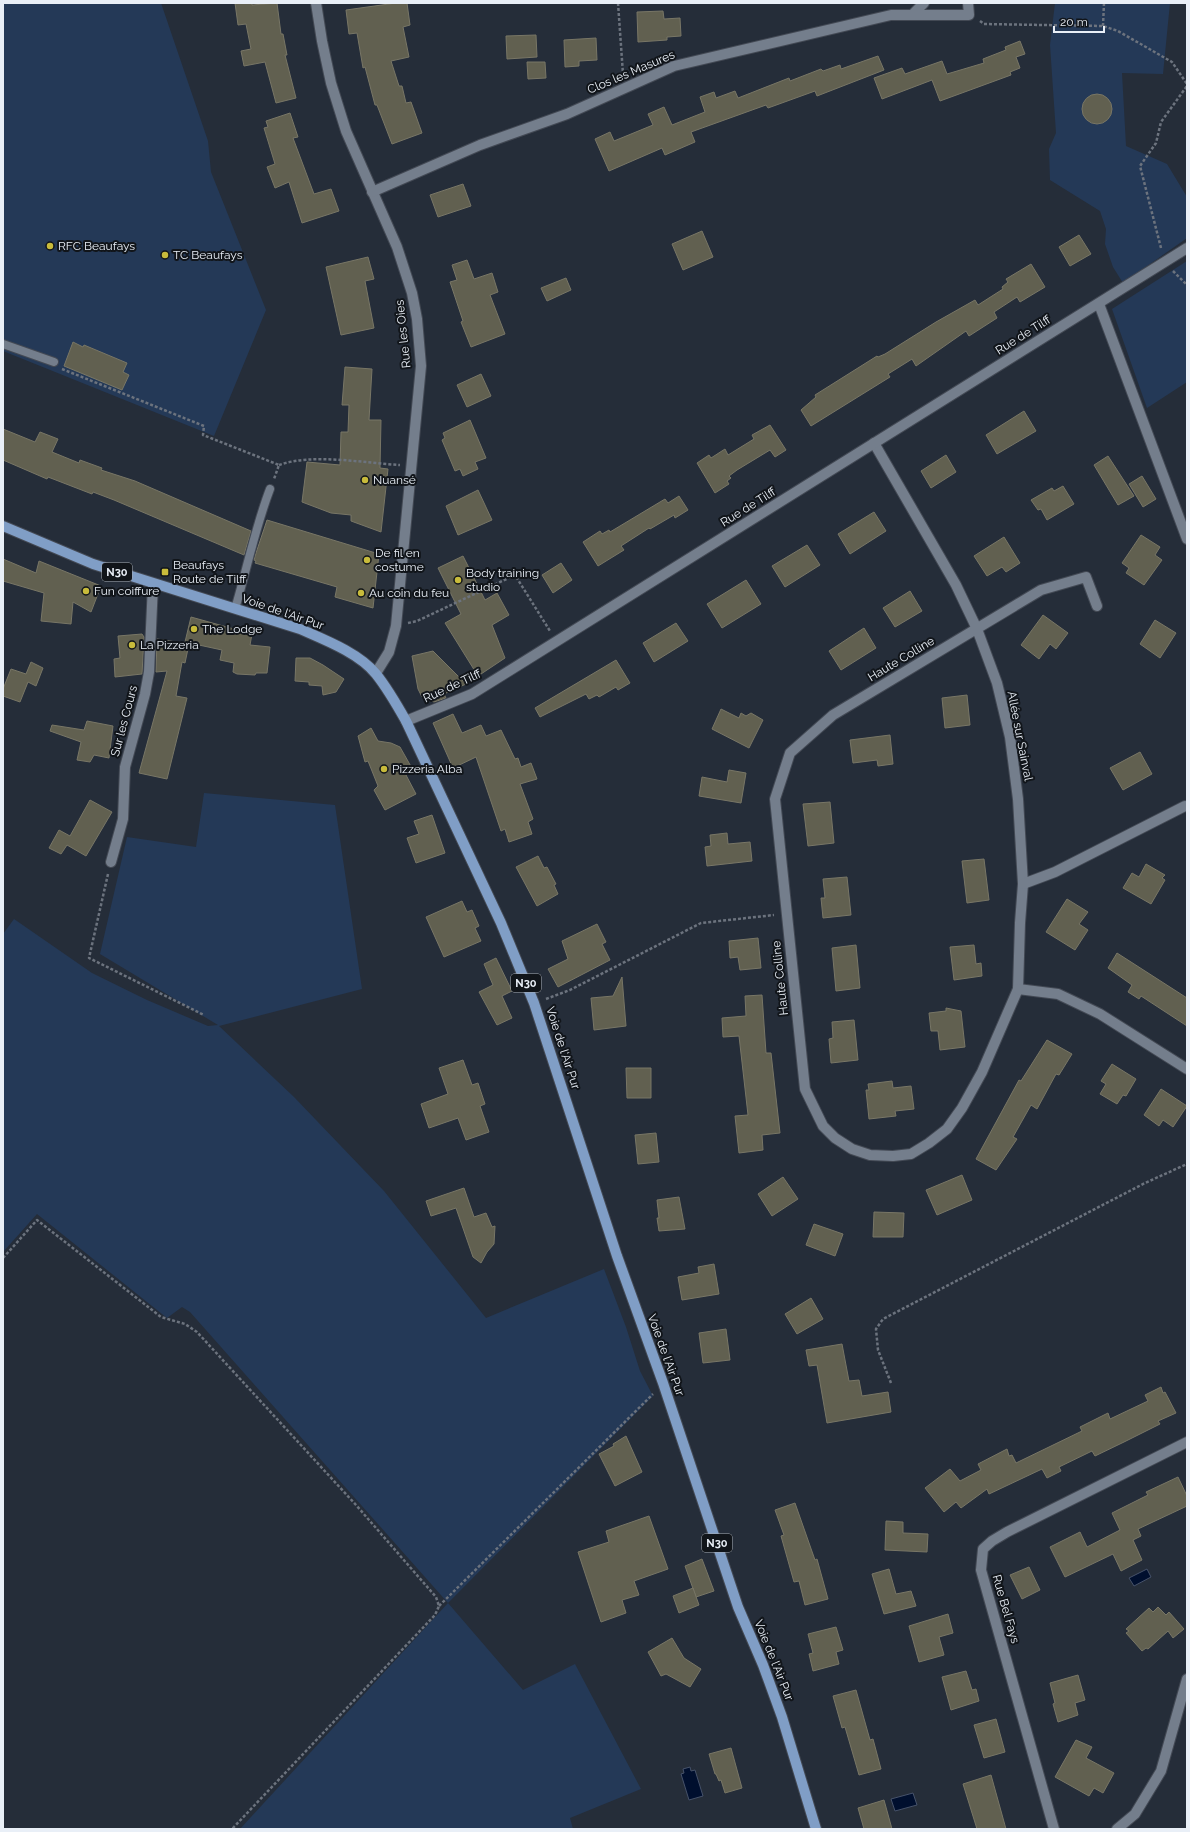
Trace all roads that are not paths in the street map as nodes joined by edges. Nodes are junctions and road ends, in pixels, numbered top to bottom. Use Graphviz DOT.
graph roads {
  1 [pos="316,3"];
  2 [pos="924,3"];
  3 [pos="968,3"];
  4 [pos="912,15"];
  5 [pos="372,192"];
  6 [pos="1187,248"];
  7 [pos="1099,304"];
  8 [pos="3,344"];
  9 [pos="54,362"];
  10 [pos="874,443"];
  11 [pos="270,489"];
  12 [pos="3,526"];
  13 [pos="1187,539"];
  14 [pos="153,584"];
  15 [pos="1097,606"];
  16 [pos="235,609"];
  17 [pos="977,629"];
  18 [pos="376,673"];
  19 [pos="406,721"];
  20 [pos="1185,806"];
  21 [pos="110,862"];
  22 [pos="1023,884"];
  23 [pos="1018,989"];
  24 [pos="1187,1069"];
  25 [pos="1187,1442"];
  26 [pos="1187,1679"];
  27 [pos="816,1829"];
  28 [pos="1054,1829"];
  29 [pos="1117,1829"];
  1 -- 5 [label="street, Rue les Oies"];
  2 -- 4 [label="street"];
  3 -- 4 [label="street, Clos les Masures"];
  4 -- 5 [label="street, Clos les Masures"];
  5 -- 18 [label="street, Rue les Oies"];
  6 -- 7 [label="street, Rue de Tilff"];
  7 -- 10 [label="street, Rue de Tilff"];
  7 -- 13 [label="street"];
  8 -- 9 [label="lane"];
  10 -- 17 [label="street, Allée sur Sainval"];
  10 -- 19 [label="street, Rue de Tilff"];
  11 -- 16 [label="lane"];
  12 -- 14 [label="main road, Voie de l'Air Pur / N30"];
  14 -- 16 [label="main road, Voie de l'Air Pur / N30"];
  14 -- 21 [label="street, Sur les Cours"];
  15 -- 17 [label="street"];
  16 -- 18 [label="main road, Voie de l'Air Pur / N30"];
  17 -- 22 [label="street, Allée sur Sainval"];
  17 -- 23 [label="street, Haute Colline"];
  18 -- 19 [label="main road, Voie de l'Air Pur / N30"];
  19 -- 27 [label="main road, Voie de l'Air Pur / N30"];
  20 -- 22 [label="street"];
  22 -- 23 [label="street, Allée sur Sainval"];
  23 -- 24 [label="street"];
  25 -- 28 [label="street, Rue Bel Fays"];
  26 -- 29 [label="street"];
}
